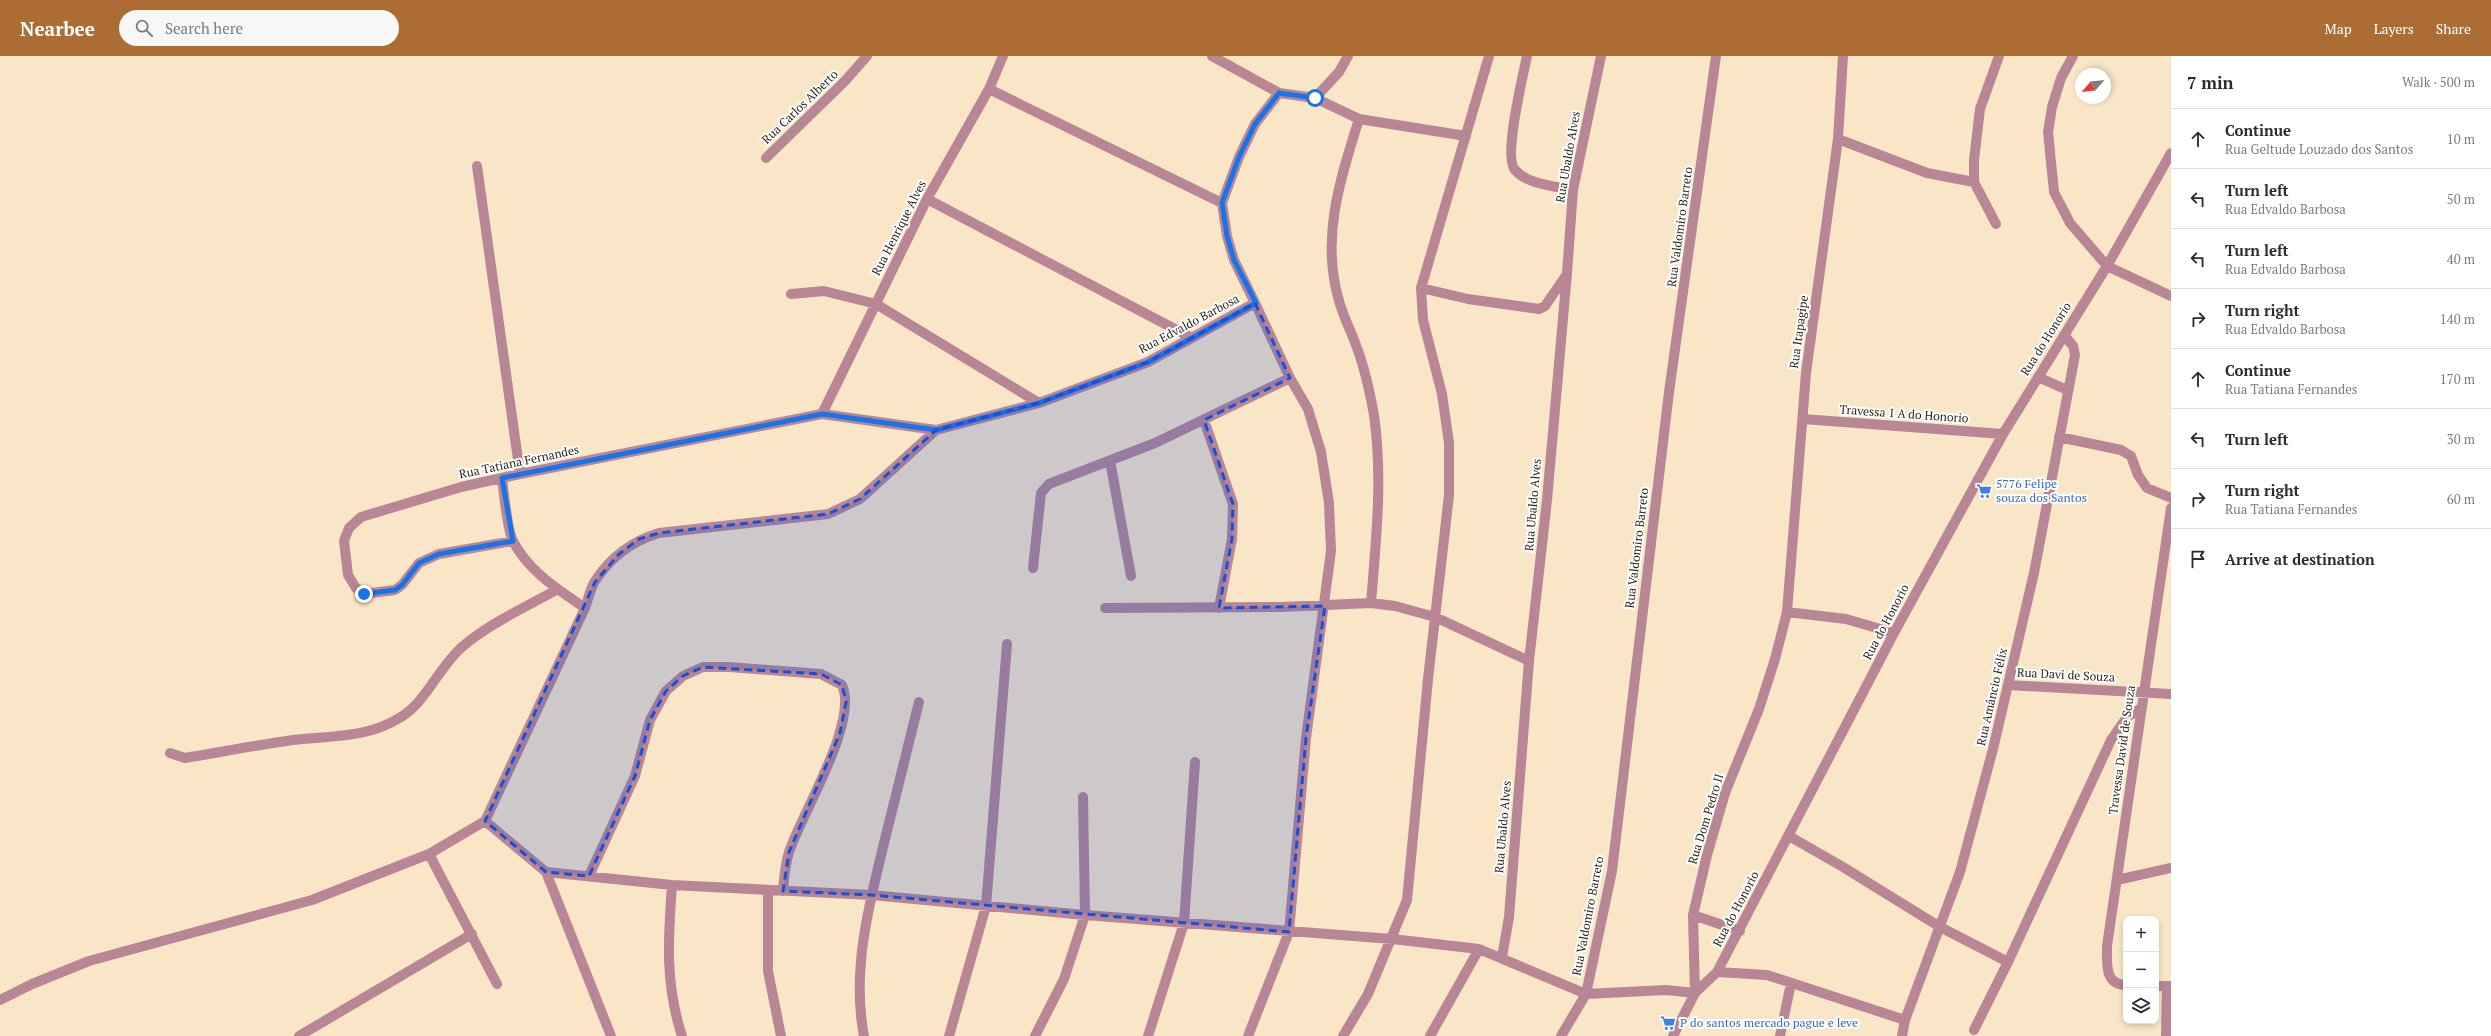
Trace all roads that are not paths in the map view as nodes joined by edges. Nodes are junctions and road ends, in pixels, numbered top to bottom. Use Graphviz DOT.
graph roads {
  1 [pos="867,56"];
  2 [pos="1003,56"];
  3 [pos="1212,56"];
  4 [pos="1348,56"];
  5 [pos="1489,56"];
  6 [pos="1527,56"];
  7 [pos="1601,56"];
  8 [pos="1716,56"];
  9 [pos="1843,56"];
  10 [pos="1999,56"];
  11 [pos="2073,56"];
  12 [pos="989,90"];
  13 [pos="1279,93"];
  14 [pos="1315,98"];
  15 [pos="1358,119"];
  16 [pos="1466,136"];
  17 [pos="1838,138"];
  18 [pos="2171,153"];
  19 [pos="766,158"];
  20 [pos="477,166"];
  21 [pos="2168,166"];
  22 [pos="1974,182"];
  23 [pos="1572,190"];
  24 [pos="927,199"];
  25 [pos="1222,203"];
  26 [pos="1996,224"];
  27 [pos="2107,266"];
  28 [pos="1567,274"];
  29 [pos="1421,288"];
  30 [pos="791,294"];
  31 [pos="2171,296"];
  32 [pos="1256,303"];
  33 [pos="876,304"];
  34 [pos="2064,335"];
  35 [pos="1192,338"];
  36 [pos="2038,377"];
  37 [pos="1290,378"];
  38 [pos="2067,390"];
  39 [pos="1039,403"];
  40 [pos="822,414"];
  41 [pos="1802,419"];
  42 [pos="1204,420"];
  43 [pos="936,430"];
  44 [pos="2003,434"];
  45 [pos="2059,437"];
  46 [pos="1110,461"];
  47 [pos="520,474"];
  48 [pos="502,478"];
  49 [pos="2171,498"];
  50 [pos="2171,508"];
  51 [pos="513,541"];
  52 [pos="2168,552"];
  53 [pos="1034,568"];
  54 [pos="1131,576"];
  55 [pos="558,589"];
  56 [pos="1371,603"];
  57 [pos="1325,606"];
  58 [pos="585,608"];
  59 [pos="1105,608"];
  60 [pos="1219,608"];
  61 [pos="1787,612"];
  62 [pos="1435,617"];
  63 [pos="1894,633"];
  64 [pos="1006,644"];
  65 [pos="1529,661"];
  66 [pos="2008,685"];
  67 [pos="2143,692"];
  68 [pos="2171,694"];
  69 [pos="919,702"];
  70 [pos="2140,709"];
  71 [pos="170,753"];
  72 [pos="1195,762"];
  73 [pos="1083,797"];
  74 [pos="485,821"];
  75 [pos="1789,836"];
  76 [pos="429,854"];
  77 [pos="2171,868"];
  78 [pos="546,872"];
  79 [pos="589,876"];
  80 [pos="2117,880"];
  81 [pos="672,885"];
  82 [pos="768,890"];
  83 [pos="783,891"];
  84 [pos="871,895"];
  85 [pos="986,906"];
  86 [pos="1085,915"];
  87 [pos="1693,915"];
  88 [pos="1184,923"];
  89 [pos="1940,927"];
  90 [pos="1740,931"];
  91 [pos="1289,932"];
  92 [pos="472,934"];
  93 [pos="1392,939"];
  94 [pos="1479,949"];
  95 [pos="1502,957"];
  96 [pos="2008,962"];
  97 [pos="1717,972"];
  98 [pos="1791,983"];
  99 [pos="497,984"];
  100 [pos="2123,984"];
  101 [pos="2169,986"];
  102 [pos="1695,993"];
  103 [pos="1586,994"];
  104 [pos="0,1000"];
  105 [pos="1905,1020"];
  106 [pos="1974,1030"];
  107 [pos="299,1036"];
  108 [pos="611,1036"];
  109 [pos="682,1036"];
  110 [pos="781,1036"];
  111 [pos="864,1036"];
  112 [pos="949,1036"];
  113 [pos="1035,1036"];
  114 [pos="1148,1036"];
  115 [pos="1248,1036"];
  116 [pos="1343,1036"];
  117 [pos="1430,1036"];
  118 [pos="1560,1036"];
  119 [pos="1673,1036"];
  120 [pos="1780,1036"];
  121 [pos="1902,1036"];
  122 [pos="2166,1036"];
  1 -- 19 [label="street, Rua Carlos Alberto"];
  2 -- 12 [label="street, Rua Henrique Alves"];
  3 -- 13 [label="street"];
  4 -- 14 [label="street"];
  5 -- 16 [label="street"];
  6 -- 23 [label="street"];
  7 -- 23 [label="street, Rua Ubaldo Alves"];
  8 -- 103 [label="street, Rua Valdomiro Barreto"];
  9 -- 17 [label="street, Rua Itapagipe"];
  10 -- 22 [label="street"];
  11 -- 27 [label="street"];
  12 -- 24 [label="street, Rua Henrique Alves"];
  12 -- 25 [label="street"];
  13 -- 14 [label="street"];
  13 -- 25 [label="street, Rua Edvaldo Barbosa"];
  14 -- 15 [label="street"];
  15 -- 16 [label="street"];
  15 -- 56 [label="street"];
  16 -- 29 [label="street"];
  17 -- 22 [label="street"];
  17 -- 41 [label="street, Rua Itapagipe"];
  18 -- 21 [label="street, Rua do Honorio"];
  20 -- 47 [label="street"];
  21 -- 27 [label="street, Rua do Honorio"];
  22 -- 26 [label="street"];
  23 -- 28 [label="street, Rua Ubaldo Alves"];
  24 -- 33 [label="street, Rua Henrique Alves"];
  24 -- 35 [label="street"];
  25 -- 32 [label="street, Rua Edvaldo Barbosa"];
  27 -- 31 [label="street"];
  27 -- 34 [label="street, Rua do Honorio"];
  28 -- 29 [label="street"];
  28 -- 65 [label="street, Rua Ubaldo Alves"];
  29 -- 62 [label="street"];
  30 -- 33 [label="street"];
  32 -- 35 [label="street, Rua Edvaldo Barbosa"];
  32 -- 37 [label="street"];
  33 -- 39 [label="street"];
  33 -- 40 [label="street, Rua Henrique Alves"];
  34 -- 36 [label="street, Rua do Honorio"];
  34 -- 38 [label="street, Rua Amâncio Félix"];
  35 -- 39 [label="street, Rua Edvaldo Barbosa"];
  36 -- 38 [label="street"];
  36 -- 44 [label="street, Rua do Honorio"];
  37 -- 42 [label="street"];
  37 -- 57 [label="street"];
  38 -- 45 [label="street, Rua Amâncio Félix"];
  39 -- 43 [label="street, Rua Edvaldo Barbosa"];
  40 -- 43 [label="street, Rua Tatiana Fernandes"];
  40 -- 47 [label="street, Rua Tatiana Fernandes"];
  41 -- 44 [label="street, Travessa 1 A do Honorio"];
  41 -- 61 [label="street, Rua Itapagipe"];
  42 -- 46 [label="street"];
  42 -- 60 [label="street"];
  43 -- 58 [label="street"];
  44 -- 63 [label="street, Rua do Honorio"];
  45 -- 49 [label="street"];
  45 -- 66 [label="street, Rua Amâncio Félix"];
  46 -- 53 [label="street"];
  46 -- 54 [label="street"];
  47 -- 48 [label="street, Rua Tatiana Fernandes"];
  48 -- 51 [label="street"];
  48 -- 51 [label="street, Rua Tatiana Fernandes"];
  50 -- 52 [label="street, Travessa David de Souza"];
  51 -- 55 [label="street"];
  52 -- 67 [label="street, Travessa David de Souza"];
  55 -- 58 [label="street"];
  55 -- 71 [label="street"];
  56 -- 57 [label="street"];
  56 -- 62 [label="street"];
  57 -- 60 [label="street"];
  57 -- 91 [label="street"];
  58 -- 74 [label="street"];
  59 -- 60 [label="street"];
  61 -- 63 [label="street"];
  61 -- 87 [label="street, Rua Dom Pedro II"];
  62 -- 65 [label="street"];
  62 -- 93 [label="street"];
  63 -- 75 [label="street, Rua do Honorio"];
  64 -- 85 [label="street"];
  65 -- 95 [label="street, Rua Ubaldo Alves"];
  66 -- 67 [label="street, Rua Davi de Souza"];
  66 -- 89 [label="street, Rua Amâncio Félix"];
  67 -- 68 [label="street, Rua Davi de Souza"];
  67 -- 70 [label="street, Travessa David de Souza"];
  69 -- 84 [label="street"];
  70 -- 80 [label="street, Travessa David de Souza"];
  70 -- 96 [label="street"];
  72 -- 88 [label="street"];
  73 -- 86 [label="street"];
  74 -- 76 [label="street"];
  74 -- 78 [label="street"];
  75 -- 89 [label="street"];
  75 -- 90 [label="street, Rua do Honorio"];
  76 -- 92 [label="street"];
  76 -- 104 [label="street"];
  77 -- 80 [label="street"];
  78 -- 79 [label="street"];
  78 -- 108 [label="street"];
  79 -- 81 [label="street"];
  79 -- 83 [label="street"];
  80 -- 100 [label="street, Travessa David de Souza"];
  81 -- 82 [label="street"];
  81 -- 109 [label="street"];
  82 -- 83 [label="street"];
  82 -- 110 [label="street"];
  83 -- 84 [label="street"];
  84 -- 85 [label="street"];
  84 -- 111 [label="street"];
  85 -- 86 [label="street"];
  85 -- 112 [label="street"];
  86 -- 88 [label="street"];
  86 -- 113 [label="street"];
  87 -- 90 [label="street"];
  87 -- 102 [label="street, Rua Dom Pedro II"];
  88 -- 91 [label="street"];
  88 -- 114 [label="street"];
  89 -- 96 [label="street"];
  89 -- 105 [label="street, Rua Amâncio Félix"];
  90 -- 97 [label="street, Rua do Honorio"];
  91 -- 93 [label="street"];
  91 -- 115 [label="street"];
  92 -- 99 [label="street"];
  92 -- 107 [label="street"];
  93 -- 94 [label="street"];
  93 -- 116 [label="street"];
  94 -- 95 [label="street"];
  94 -- 117 [label="street"];
  95 -- 103 [label="street"];
  96 -- 106 [label="street"];
  97 -- 98 [label="street"];
  97 -- 102 [label="street, Rua do Honorio"];
  98 -- 105 [label="street"];
  98 -- 120 [label="street"];
  101 -- 122 [label="street"];
  102 -- 103 [label="street"];
  102 -- 119 [label="street, Rua Dom Pedro II"];
  103 -- 118 [label="street, Rua Valdomiro Barreto"];
  105 -- 121 [label="street, Rua Amâncio Félix"];
}
